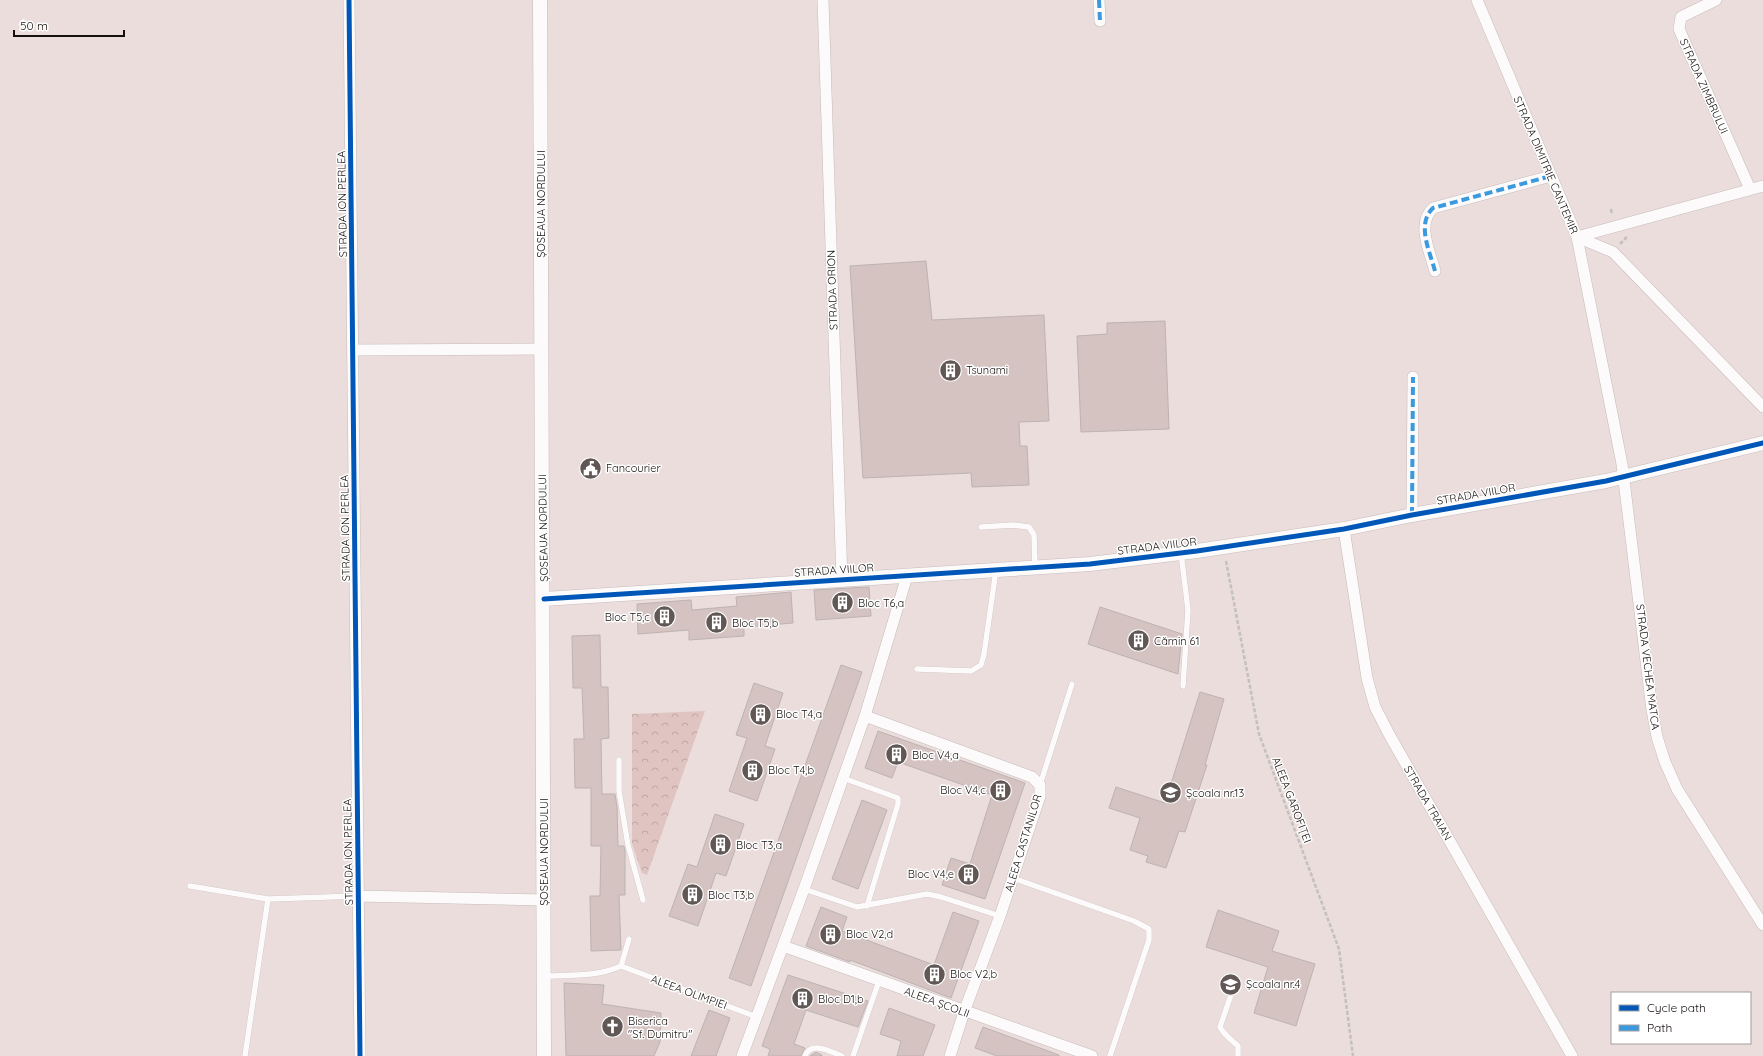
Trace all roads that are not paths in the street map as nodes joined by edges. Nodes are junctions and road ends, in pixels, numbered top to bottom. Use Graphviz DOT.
graph roads {
  1 [pos="350,0"];
  2 [pos="540,0"];
  3 [pos="823,0"];
  4 [pos="1099,0"];
  5 [pos="1477,0"];
  6 [pos="1716,0"];
  7 [pos="1100,21"];
  8 [pos="1551,176"];
  9 [pos="1763,186"];
  10 [pos="1750,189"];
  11 [pos="1577,237"];
  12 [pos="1435,271"];
  13 [pos="541,349"];
  14 [pos="354,350"];
  15 [pos="1413,377"];
  16 [pos="1763,407"];
  17 [pos="1763,443"];
  18 [pos="1624,477"];
  19 [pos="1412,515"];
  20 [pos="981,527"];
  21 [pos="1344,529"];
  22 [pos="1181,553"];
  23 [pos="1035,567"];
  24 [pos="996,570"];
  25 [pos="907,576"];
  26 [pos="842,580"];
  27 [pos="544,598"];
  28 [pos="917,669"];
  29 [pos="1072,684"];
  30 [pos="1183,686"];
  31 [pos="864,716"];
  32 [pos="619,760"];
  33 [pos="843,778"];
  34 [pos="1040,785"];
  35 [pos="1013,878"];
  36 [pos="190,886"];
  37 [pos="804,890"];
  38 [pos="358,896"];
  39 [pos="268,900"];
  40 [pos="544,900"];
  41 [pos="643,900"];
  42 [pos="867,906"];
  43 [pos="1000,916"];
  44 [pos="1763,925"];
  45 [pos="629,939"];
  46 [pos="783,946"];
  47 [pos="621,966"];
  48 [pos="545,976"];
  49 [pos="879,981"];
  50 [pos="1234,986"];
  51 [pos="964,1012"];
  52 [pos="756,1017"];
  53 [pos="245,1056"];
  54 [pos="360,1056"];
  55 [pos="544,1056"];
  56 [pos="742,1056"];
  57 [pos="805,1056"];
  58 [pos="842,1056"];
  59 [pos="853,1056"];
  60 [pos="950,1056"];
  61 [pos="1091,1056"];
  62 [pos="1110,1056"];
  63 [pos="1238,1056"];
  64 [pos="1572,1056"];
  1 -- 14 [label="street, STRADA ION PERLEA"];
  2 -- 13 [label="street, ȘOSEAUA NORDULUI"];
  3 -- 26 [label="street, STRADA ORION"];
  4 -- 7 [label="street"];
  5 -- 8 [label="street, STRADA DIMITRIE CANTEMIR"];
  6 -- 10 [label="street, STRADA ZIMBRULUI"];
  8 -- 11 [label="street, STRADA DIMITRIE CANTEMIR"];
  8 -- 12 [label="street"];
  9 -- 10 [label="street"];
  10 -- 11 [label="street"];
  11 -- 16 [label="street"];
  11 -- 18 [label="street, STRADA DIMITRIE CANTEMIR"];
  13 -- 14 [label="street"];
  13 -- 27 [label="street, ȘOSEAUA NORDULUI"];
  14 -- 38 [label="street, STRADA ION PERLEA"];
  15 -- 19 [label="street"];
  17 -- 18 [label="street, STRADA VIILOR"];
  18 -- 19 [label="street, STRADA VIILOR"];
  18 -- 44 [label="street, STRADA VECHEA MATCA"];
  19 -- 21 [label="street, STRADA VIILOR"];
  20 -- 23 [label="lane"];
  21 -- 22 [label="street, STRADA VIILOR"];
  21 -- 64 [label="street, STRADA TRAIAN"];
  22 -- 23 [label="street, STRADA VIILOR"];
  22 -- 30 [label="lane"];
  23 -- 24 [label="street, STRADA VIILOR"];
  24 -- 25 [label="street, STRADA VIILOR"];
  24 -- 28 [label="lane"];
  25 -- 26 [label="street, STRADA VIILOR"];
  25 -- 31 [label="street"];
  26 -- 27 [label="street, STRADA VIILOR"];
  27 -- 40 [label="street, ȘOSEAUA NORDULUI"];
  29 -- 34 [label="lane"];
  31 -- 33 [label="street"];
  31 -- 34 [label="street, ALEEA CASTANILOR"];
  32 -- 41 [label="lane"];
  33 -- 37 [label="street"];
  33 -- 42 [label="lane"];
  34 -- 35 [label="street, ALEEA CASTANILOR"];
  35 -- 43 [label="street, ALEEA CASTANILOR"];
  35 -- 62 [label="lane"];
  36 -- 39 [label="lane"];
  37 -- 42 [label="lane"];
  37 -- 46 [label="street"];
  38 -- 39 [label="lane"];
  38 -- 40 [label="street"];
  38 -- 54 [label="street, STRADA ION PERLEA"];
  39 -- 53 [label="lane"];
  40 -- 48 [label="street, ȘOSEAUA NORDULUI"];
  42 -- 43 [label="lane"];
  43 -- 51 [label="street, ALEEA CASTANILOR"];
  45 -- 47 [label="lane"];
  46 -- 49 [label="street, ALEEA ȘCOLII"];
  46 -- 52 [label="street"];
  47 -- 48 [label="lane"];
  47 -- 52 [label="lane, ALEEA OLIMPIEI"];
  48 -- 55 [label="street, ȘOSEAUA NORDULUI"];
  49 -- 51 [label="street, ALEEA ȘCOLII"];
  49 -- 59 [label="lane"];
  50 -- 63 [label="lane"];
  51 -- 60 [label="street, ALEEA CASTANILOR"];
  51 -- 61 [label="street, ALEEA ȘCOLII"];
  52 -- 56 [label="street"];
  57 -- 58 [label="lane"];
}
